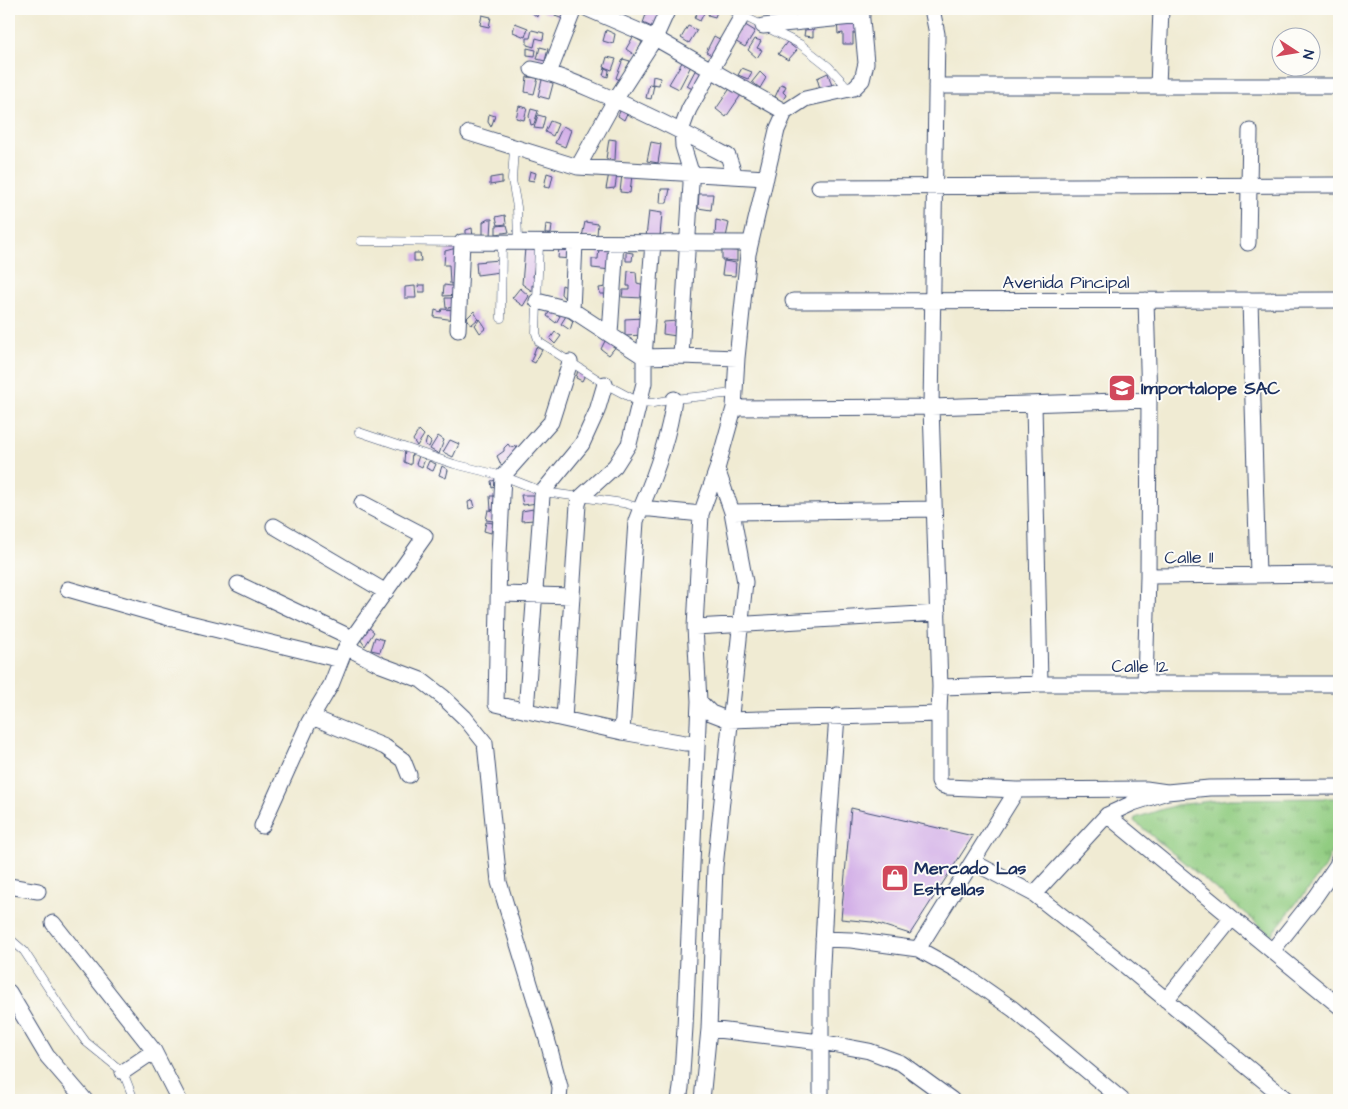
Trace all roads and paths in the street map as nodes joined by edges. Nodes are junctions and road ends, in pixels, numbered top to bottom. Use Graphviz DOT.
graph roads {
  1 [pos="574,9"];
  2 [pos="588,9"];
  3 [pos="668,9"];
  4 [pos="932,9"];
  5 [pos="1161,9"];
  6 [pos="736,12"];
  7 [pos="862,12"];
  8 [pos="763,26"];
  9 [pos="655,38"];
  10 [pos="532,69"];
  11 [pos="712,69"];
  12 [pos="550,73"];
  13 [pos="936,86"];
  14 [pos="1158,86"];
  15 [pos="1339,86"];
  16 [pos="850,90"];
  17 [pos="615,100"];
  18 [pos="785,112"];
  19 [pos="1250,131"];
  20 [pos="682,132"];
  21 [pos="469,133"];
  22 [pos="514,148"];
  23 [pos="578,167"];
  24 [pos="690,174"];
  25 [pos="735,176"];
  26 [pos="766,178"];
  27 [pos="1250,185"];
  28 [pos="1339,185"];
  29 [pos="819,187"];
  30 [pos="934,187"];
  31 [pos="361,242"];
  32 [pos="462,242"];
  33 [pos="502,243"];
  34 [pos="518,243"];
  35 [pos="539,243"];
  36 [pos="575,243"];
  37 [pos="616,243"];
  38 [pos="750,243"];
  39 [pos="653,244"];
  40 [pos="688,244"];
  41 [pos="1248,244"];
  42 [pos="934,300"];
  43 [pos="1146,300"];
  44 [pos="1250,300"];
  45 [pos="1339,300"];
  46 [pos="537,301"];
  47 [pos="793,301"];
  48 [pos="572,310"];
  49 [pos="501,318"];
  50 [pos="458,330"];
  51 [pos="610,334"];
  52 [pos="681,356"];
  53 [pos="644,357"];
  54 [pos="737,358"];
  55 [pos="570,362"];
  56 [pos="605,384"];
  57 [pos="674,399"];
  58 [pos="1148,400"];
  59 [pos="735,401"];
  60 [pos="639,402"];
  61 [pos="1034,404"];
  62 [pos="931,407"];
  63 [pos="358,432"];
  64 [pos="717,469"];
  65 [pos="503,476"];
  66 [pos="544,492"];
  67 [pos="580,498"];
  68 [pos="362,503"];
  69 [pos="641,508"];
  70 [pos="934,509"];
  71 [pos="732,512"];
  72 [pos="701,514"];
  73 [pos="274,526"];
  74 [pos="1339,574"];
  75 [pos="1258,575"];
  76 [pos="1148,576"];
  77 [pos="238,584"];
  78 [pos="68,589"];
  79 [pos="386,592"];
  80 [pos="499,594"];
  81 [pos="535,594"];
  82 [pos="572,596"];
  83 [pos="938,613"];
  84 [pos="740,625"];
  85 [pos="695,627"];
  86 [pos="346,648"];
  87 [pos="1040,684"];
  88 [pos="1339,684"];
  89 [pos="1146,685"];
  90 [pos="940,687"];
  91 [pos="699,701"];
  92 [pos="526,710"];
  93 [pos="938,714"];
  94 [pos="837,716"];
  95 [pos="312,718"];
  96 [pos="564,719"];
  97 [pos="729,720"];
  98 [pos="622,732"];
  99 [pos="697,742"];
  100 [pos="408,775"];
  101 [pos="1339,787"];
  102 [pos="1017,790"];
  103 [pos="1167,792"];
  104 [pos="1107,815"];
  105 [pos="262,826"];
  106 [pos="1339,859"];
  107 [pos="972,862"];
  108 [pos="9,886"];
  109 [pos="38,891"];
  110 [pos="1034,894"];
  111 [pos="1232,918"];
  112 [pos="53,923"];
  113 [pos="9,938"];
  114 [pos="823,939"];
  115 [pos="918,949"];
  116 [pos="1272,951"];
  117 [pos="9,992"];
  118 [pos="1166,1000"];
  119 [pos="1339,1006"];
  120 [pos="709,1029"];
  121 [pos="821,1042"];
  122 [pos="154,1051"];
  123 [pos="123,1072"];
  124 [pos="1282,1099"];
  125 [pos="85,1100"];
  126 [pos="134,1100"];
  127 [pos="179,1100"];
  128 [pos="559,1100"];
  129 [pos="679,1100"];
  130 [pos="702,1100"];
  131 [pos="821,1100"];
  132 [pos="952,1100"];
  133 [pos="1122,1100"];
  1 -- 12 [label="street"];
  2 -- 9 [label="street"];
  3 -- 9 [label="street"];
  4 -- 13 [label="street"];
  5 -- 14 [label="street"];
  6 -- 8 [label="lane"];
  6 -- 11 [label="street"];
  7 -- 8 [label="street"];
  7 -- 16 [label="street"];
  8 -- 16 [label="lane"];
  9 -- 11 [label="street"];
  9 -- 17 [label="street"];
  10 -- 12 [label="street"];
  11 -- 18 [label="street"];
  11 -- 20 [label="street"];
  12 -- 17 [label="street"];
  13 -- 14 [label="street"];
  13 -- 30 [label="street"];
  14 -- 15 [label="street"];
  16 -- 18 [label="street"];
  17 -- 20 [label="street"];
  17 -- 23 [label="street"];
  18 -- 26 [label="street"];
  19 -- 27 [label="street"];
  20 -- 24 [label="street"];
  20 -- 25 [label="street"];
  21 -- 22 [label="street"];
  22 -- 23 [label="street"];
  22 -- 34 [label="lane"];
  23 -- 24 [label="street"];
  24 -- 25 [label="street"];
  24 -- 40 [label="street"];
  25 -- 26 [label="street"];
  26 -- 38 [label="street"];
  27 -- 28 [label="street"];
  27 -- 30 [label="street"];
  27 -- 41 [label="street"];
  29 -- 30 [label="street"];
  30 -- 42 [label="street"];
  31 -- 32 [label="lane"];
  32 -- 33 [label="street"];
  32 -- 50 [label="street"];
  33 -- 34 [label="street"];
  33 -- 49 [label="lane"];
  34 -- 35 [label="street"];
  35 -- 36 [label="street"];
  35 -- 46 [label="lane"];
  36 -- 37 [label="street"];
  36 -- 48 [label="street"];
  37 -- 39 [label="street"];
  37 -- 51 [label="street"];
  38 -- 40 [label="street"];
  38 -- 54 [label="street"];
  39 -- 40 [label="street"];
  39 -- 53 [label="street"];
  40 -- 52 [label="street"];
  42 -- 43 [label="street, Avenida Pincipal"];
  42 -- 47 [label="street, Avenida Pincipal"];
  42 -- 62 [label="street"];
  43 -- 44 [label="street, Avenida Pincipal"];
  43 -- 58 [label="street"];
  44 -- 45 [label="street, Avenida Pincipal"];
  44 -- 75 [label="street"];
  46 -- 48 [label="street"];
  46 -- 55 [label="lane"];
  48 -- 51 [label="street"];
  51 -- 53 [label="street"];
  52 -- 53 [label="street"];
  52 -- 54 [label="street"];
  53 -- 60 [label="street"];
  54 -- 59 [label="street"];
  55 -- 56 [label="lane"];
  55 -- 65 [label="street"];
  56 -- 60 [label="lane"];
  56 -- 66 [label="street"];
  57 -- 59 [label="lane"];
  57 -- 60 [label="lane"];
  57 -- 69 [label="street"];
  58 -- 61 [label="street"];
  58 -- 76 [label="street"];
  59 -- 62 [label="street"];
  59 -- 64 [label="street"];
  60 -- 67 [label="street"];
  61 -- 62 [label="street"];
  61 -- 87 [label="street"];
  62 -- 70 [label="street"];
  63 -- 65 [label="lane"];
  64 -- 71 [label="street"];
  64 -- 72 [label="street"];
  65 -- 66 [label="lane"];
  65 -- 80 [label="street"];
  66 -- 67 [label="lane"];
  66 -- 81 [label="street"];
  67 -- 69 [label="lane"];
  67 -- 82 [label="street"];
  68 -- 79 [label="street"];
  69 -- 72 [label="street"];
  69 -- 98 [label="street"];
  70 -- 71 [label="street"];
  70 -- 83 [label="street"];
  71 -- 84 [label="street"];
  72 -- 85 [label="street"];
  73 -- 79 [label="street"];
  74 -- 75 [label="street, Calle 11"];
  75 -- 76 [label="street, Calle 11"];
  76 -- 89 [label="street, Calle 11"];
  77 -- 86 [label="street"];
  78 -- 86 [label="street"];
  79 -- 86 [label="street"];
  80 -- 81 [label="street"];
  80 -- 92 [label="street"];
  81 -- 82 [label="street"];
  81 -- 92 [label="street"];
  82 -- 96 [label="street"];
  83 -- 84 [label="street"];
  83 -- 90 [label="street"];
  84 -- 85 [label="street"];
  84 -- 97 [label="street"];
  85 -- 91 [label="street"];
  86 -- 95 [label="street"];
  86 -- 128 [label="street"];
  87 -- 89 [label="street, Calle 12"];
  87 -- 90 [label="street, Calle 12"];
  88 -- 89 [label="street, Calle 12"];
  90 -- 93 [label="street"];
  91 -- 97 [label="street"];
  91 -- 99 [label="street"];
  92 -- 96 [label="street"];
  93 -- 94 [label="street"];
  93 -- 102 [label="street"];
  94 -- 97 [label="street"];
  94 -- 114 [label="street"];
  95 -- 100 [label="street"];
  95 -- 105 [label="street"];
  96 -- 98 [label="street"];
  97 -- 120 [label="street"];
  98 -- 99 [label="street"];
  99 -- 129 [label="street"];
  101 -- 103 [label="street"];
  102 -- 103 [label="street"];
  102 -- 107 [label="street"];
  103 -- 104 [label="street"];
  104 -- 110 [label="street"];
  104 -- 111 [label="street"];
  106 -- 116 [label="street"];
  107 -- 110 [label="street"];
  107 -- 115 [label="street"];
  108 -- 109 [label="street"];
  110 -- 118 [label="street"];
  111 -- 116 [label="street"];
  111 -- 118 [label="street"];
  112 -- 122 [label="street"];
  113 -- 123 [label="lane"];
  114 -- 115 [label="street"];
  114 -- 121 [label="street"];
  115 -- 133 [label="street"];
  116 -- 119 [label="street"];
  117 -- 125 [label="street"];
  118 -- 124 [label="street"];
  120 -- 121 [label="street"];
  120 -- 130 [label="street"];
  121 -- 131 [label="street"];
  121 -- 132 [label="street"];
  122 -- 123 [label="street"];
  122 -- 127 [label="street"];
  123 -- 126 [label="lane"];
}
